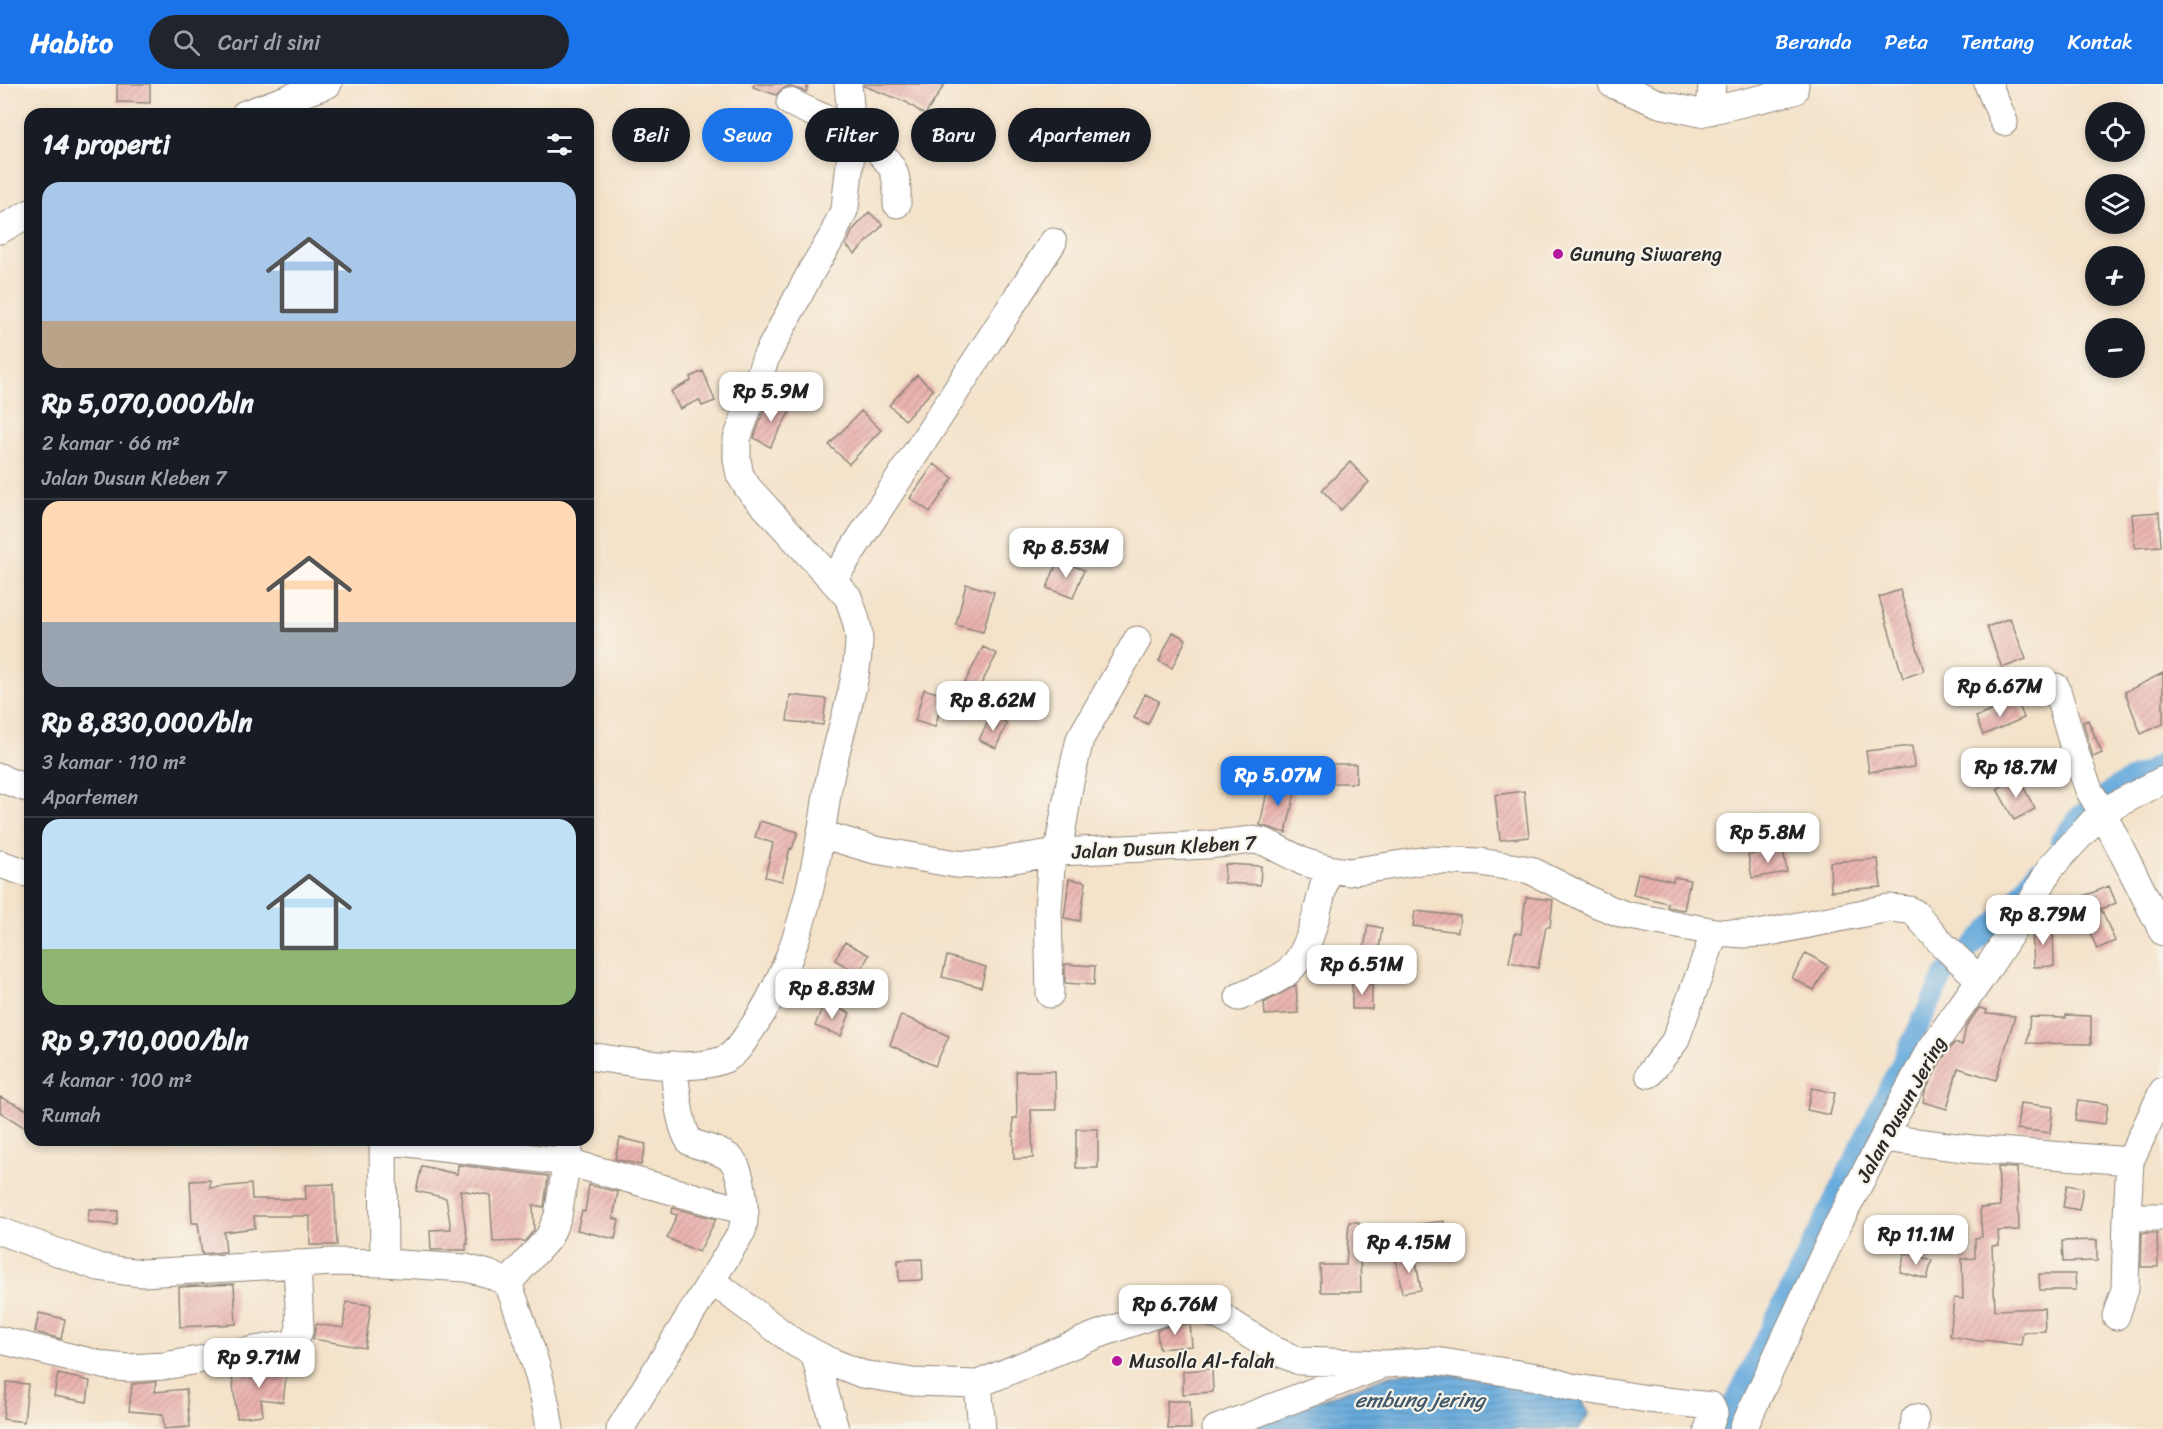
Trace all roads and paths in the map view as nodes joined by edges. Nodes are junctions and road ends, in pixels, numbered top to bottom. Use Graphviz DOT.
graph roads {
  1 [pos="328,84"];
  2 [pos="848,84"];
  3 [pos="1612,84"];
  4 [pos="1712,84"];
  5 [pos="1796,84"];
  6 [pos="1988,84"];
  7 [pos="1640,90"];
  8 [pos="790,102"];
  9 [pos="262,108"];
  10 [pos="850,108"];
  11 [pos="805,109"];
  12 [pos="1710,111"];
  13 [pos="2004,122"];
  14 [pos="850,162"];
  15 [pos="887,162"];
  16 [pos="897,204"];
  17 [pos="24,216"];
  18 [pos="0,230"];
  19 [pos="1053,242"];
  20 [pos="833,580"];
  21 [pos="1137,640"];
  22 [pos="2056,687"];
  23 [pos="2163,780"];
  24 [pos="1,783"];
  25 [pos="24,788"];
  26 [pos="2098,805"];
  27 [pos="821,834"];
  28 [pos="1055,853"];
  29 [pos="0,864"];
  30 [pos="1328,869"];
  31 [pos="24,872"];
  32 [pos="1715,932"];
  33 [pos="2163,932"];
  34 [pos="1972,972"];
  35 [pos="1050,994"];
  36 [pos="1239,997"];
  37 [pos="594,1057"];
  38 [pos="673,1065"];
  39 [pos="1649,1074"];
  40 [pos="2163,1092"];
  41 [pos="1884,1138"];
  42 [pos="383,1146"];
  43 [pos="484,1146"];
  44 [pos="569,1151"];
  45 [pos="2130,1161"];
  46 [pos="745,1211"];
  47 [pos="2127,1217"];
  48 [pos="2163,1217"];
  49 [pos="0,1231"];
  50 [pos="384,1263"];
  51 [pos="297,1264"];
  52 [pos="711,1280"];
  53 [pos="508,1283"];
  54 [pos="2116,1316"];
  55 [pos="0,1340"];
  56 [pos="814,1353"];
  57 [pos="1385,1364"];
  58 [pos="978,1383"];
  59 [pos="550,1429"];
  60 [pos="620,1429"];
  61 [pos="835,1429"];
  62 [pos="982,1429"];
  63 [pos="1216,1429"];
  64 [pos="1708,1429"];
  65 [pos="1743,1429"];
  1 -- 9 [label="street"];
  2 -- 10 [label="street"];
  3 -- 7 [label="street"];
  4 -- 12 [label="street"];
  5 -- 12 [label="street"];
  6 -- 13 [label="street"];
  7 -- 12 [label="street"];
  8 -- 11 [label="street"];
  14 -- 20 [label="street"];
  15 -- 16 [label="street"];
  17 -- 18 [label="street"];
  19 -- 20 [label="street"];
  20 -- 27 [label="street"];
  21 -- 28 [label="street"];
  22 -- 26 [label="street"];
  23 -- 26 [label="street, Jalan Dusun Jering"];
  24 -- 25 [label="street"];
  26 -- 33 [label="street"];
  26 -- 34 [label="street, Jalan Dusun Jering"];
  27 -- 28 [label="street, Jalan Dusun Kleben 7"];
  27 -- 38 [label="street"];
  28 -- 30 [label="street, Jalan Dusun Kleben 7"];
  28 -- 35 [label="street"];
  29 -- 31 [label="street"];
  30 -- 32 [label="street, Jalan Dusun Kleben 7"];
  30 -- 36 [label="street"];
  32 -- 34 [label="street, Jalan Dusun Kleben 7"];
  32 -- 39 [label="street"];
  34 -- 41 [label="street, Jalan Dusun Jering"];
  37 -- 38 [label="street"];
  38 -- 46 [label="street"];
  40 -- 45 [label="street"];
  41 -- 45 [label="street"];
  41 -- 65 [label="street, Jalan Dusun Jering"];
  42 -- 50 [label="street"];
  43 -- 44 [label="street"];
  44 -- 46 [label="street"];
  44 -- 53 [label="street"];
  45 -- 47 [label="street"];
  46 -- 52 [label="street"];
  47 -- 48 [label="street"];
  47 -- 54 [label="street"];
  49 -- 51 [label="street"];
  50 -- 51 [label="street"];
  50 -- 53 [label="street"];
  51 -- 55 [label="street"];
  52 -- 56 [label="street"];
  52 -- 60 [label="street"];
  53 -- 59 [label="street"];
  56 -- 58 [label="street"];
  56 -- 61 [label="street"];
  57 -- 58 [label="street"];
  57 -- 63 [label="street"];
  57 -- 64 [label="street"];
  58 -- 62 [label="street"];
}
